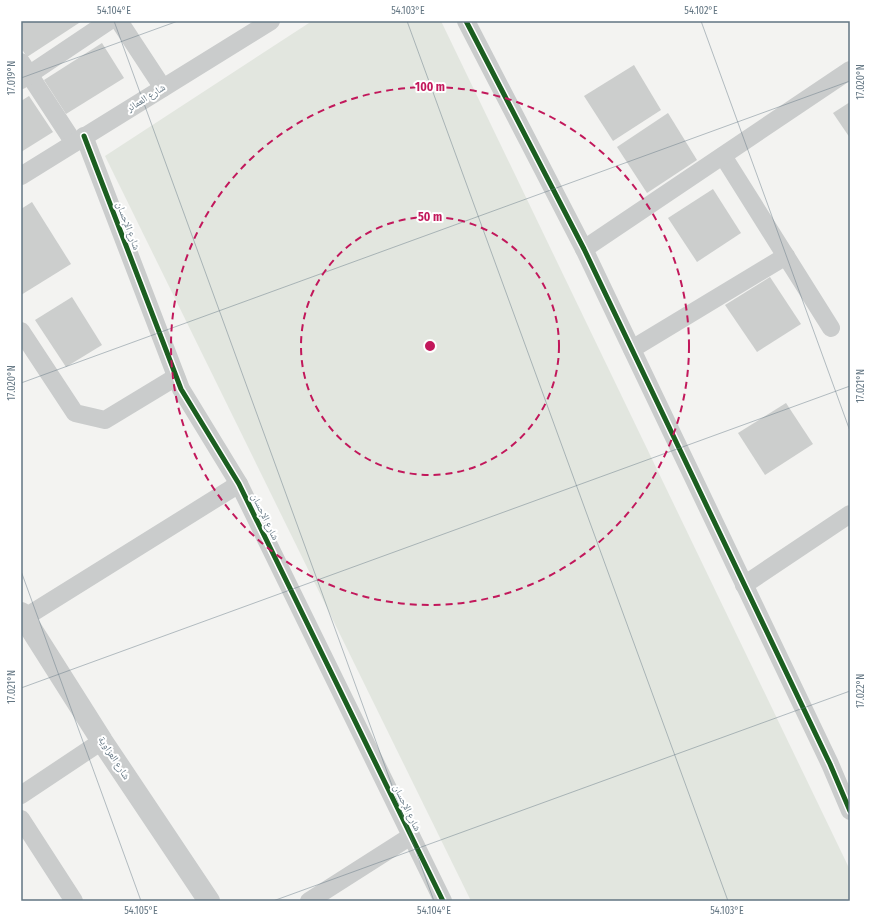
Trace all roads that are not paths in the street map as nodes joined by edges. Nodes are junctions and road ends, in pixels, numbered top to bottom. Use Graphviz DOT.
graph roads {
  1 [pos="109,21"];
  2 [pos="119,21"];
  3 [pos="271,21"];
  4 [pos="466,21"];
  5 [pos="850,70"];
  6 [pos="24,72"];
  7 [pos="163,88"];
  8 [pos="79,140"];
  9 [pos="723,156"];
  10 [pos="21,176"];
  11 [pos="584,249"];
  12 [pos="786,256"];
  13 [pos="831,328"];
  14 [pos="21,331"];
  15 [pos="632,349"];
  16 [pos="176,377"];
  17 [pos="239,484"];
  18 [pos="850,514"];
  19 [pos="744,585"];
  20 [pos="23,616"];
  21 [pos="102,741"];
  22 [pos="21,795"];
  23 [pos="850,810"];
  24 [pos="21,819"];
  25 [pos="411,836"];
  26 [pos="74,901"];
  27 [pos="209,901"];
  28 [pos="309,901"];
  29 [pos="443,901"];
  1 -- 6 [label="street"];
  2 -- 7 [label="street"];
  3 -- 7 [label="street, شارع العمائر"];
  4 -- 11 [label="street"];
  5 -- 9 [label="street"];
  6 -- 8 [label="street, شارع الإحسان"];
  7 -- 8 [label="street, شارع العمائر"];
  8 -- 10 [label="street, شارع العمائر"];
  8 -- 16 [label="street, شارع الإحسان"];
  9 -- 11 [label="street"];
  9 -- 12 [label="street"];
  11 -- 15 [label="street"];
  12 -- 13 [label="street"];
  12 -- 15 [label="street"];
  14 -- 16 [label="street"];
  15 -- 19 [label="street"];
  16 -- 17 [label="street, شارع الإحسان"];
  17 -- 20 [label="street"];
  17 -- 25 [label="street, شارع الإحسان"];
  18 -- 19 [label="street"];
  19 -- 23 [label="street"];
  20 -- 21 [label="street, شارع العزاوية"];
  21 -- 22 [label="street"];
  21 -- 27 [label="street, شارع العزاوية"];
  24 -- 26 [label="street"];
  25 -- 28 [label="street"];
  25 -- 29 [label="street, شارع الإحسان"];
}
